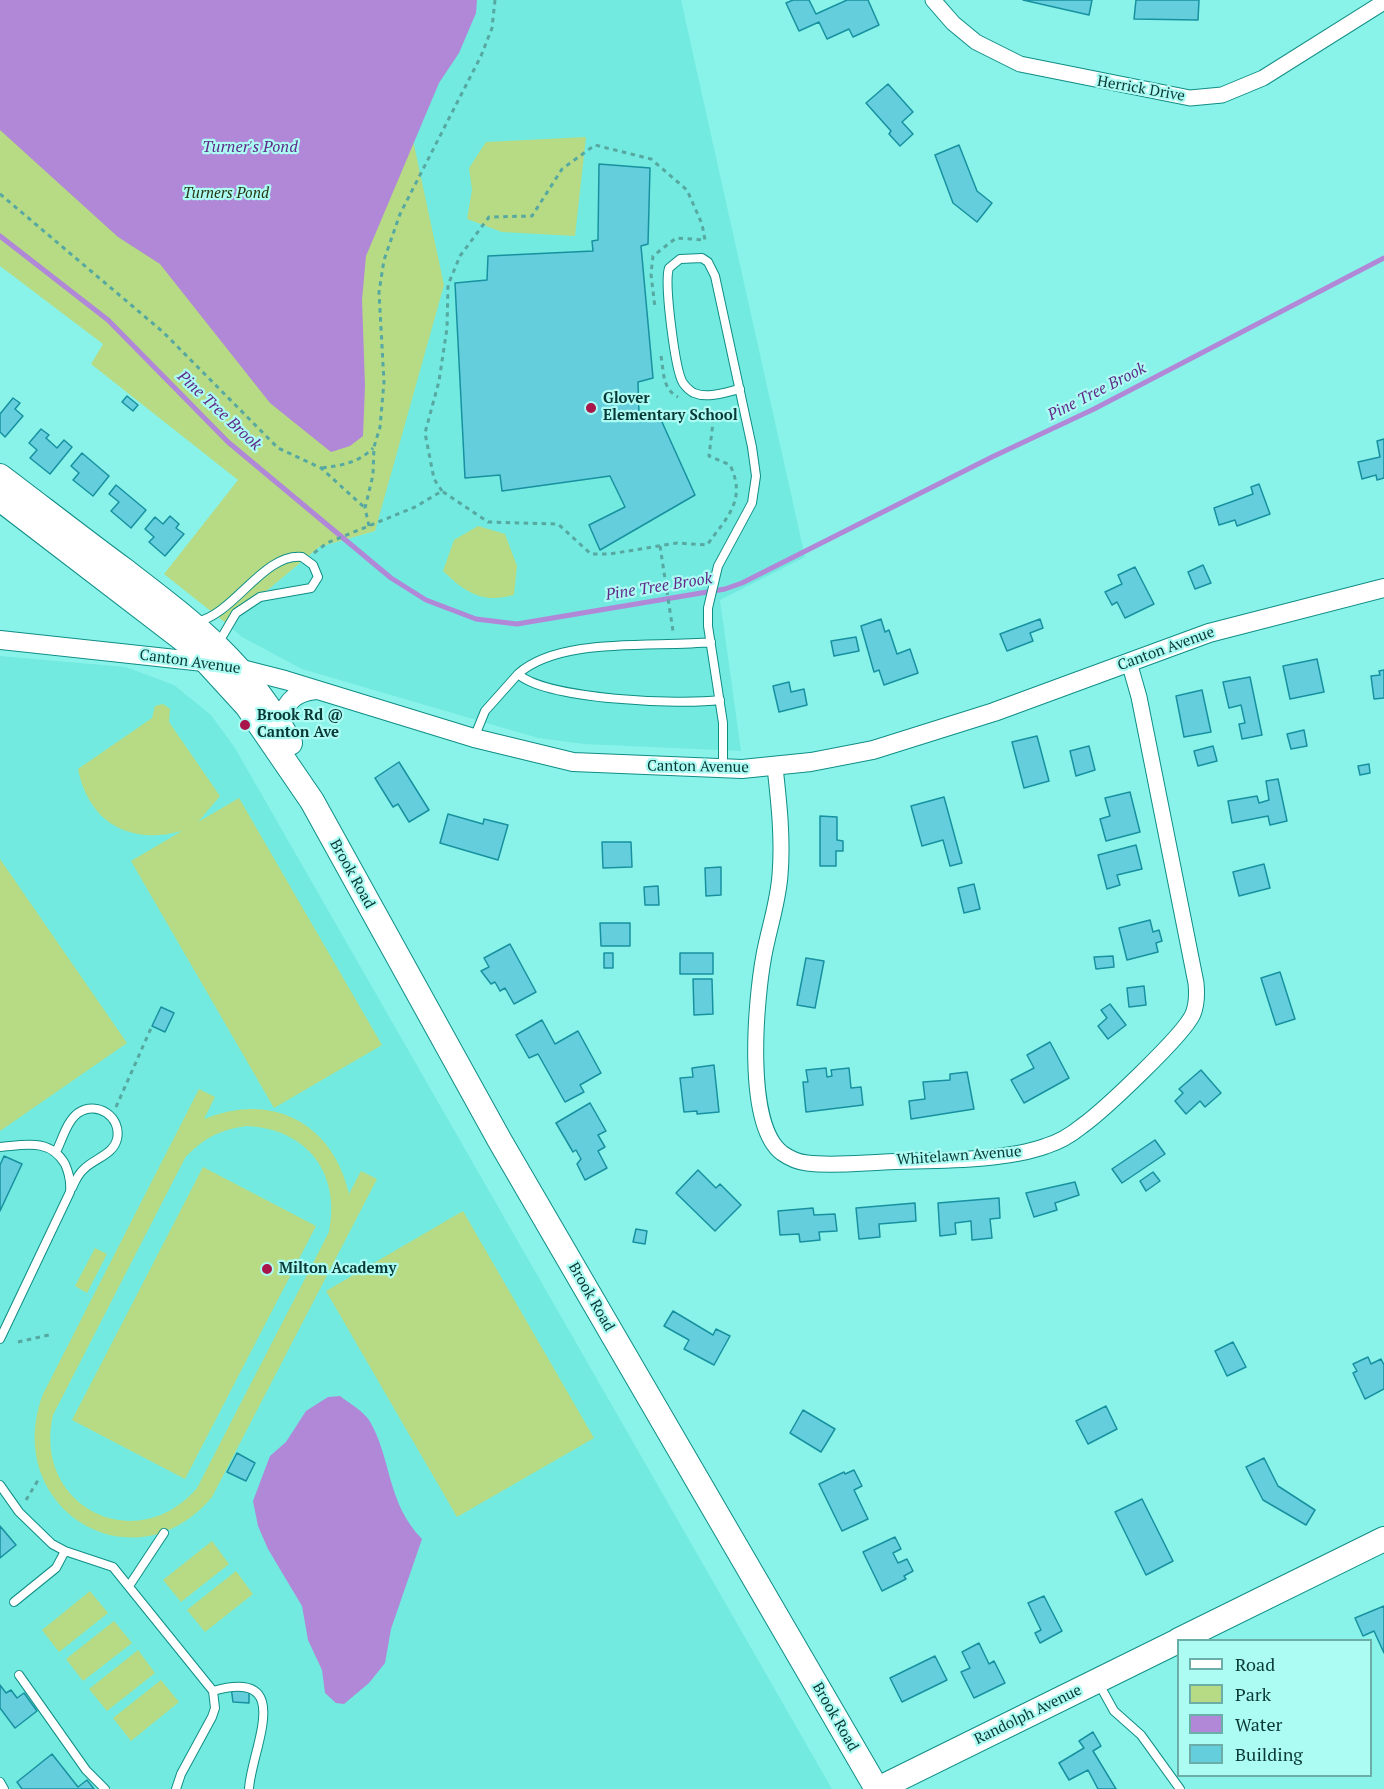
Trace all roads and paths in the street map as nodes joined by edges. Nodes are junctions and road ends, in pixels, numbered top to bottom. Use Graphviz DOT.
graph roads {
  1 [pos="495,0"];
  2 [pos="933,0"];
  3 [pos="1384,2"];
  4 [pos="0,194"];
  5 [pos="656,318"];
  6 [pos="661,350"];
  7 [pos="740,389"];
  8 [pos="679,397"];
  9 [pos="697,405"];
  10 [pos="374,447"];
  11 [pos="321,468"];
  12 [pos="0,476"];
  13 [pos="442,491"];
  14 [pos="0,499"];
  15 [pos="365,508"];
  16 [pos="369,526"];
  17 [pos="327,543"];
  18 [pos="660,546"];
  19 [pos="1384,588"];
  20 [pos="672,621"];
  21 [pos="192,622"];
  22 [pos="0,640"];
  23 [pos="711,642"];
  24 [pos="213,653"];
  25 [pos="1129,662"];
  26 [pos="239,668"];
  27 [pos="518,674"];
  28 [pos="316,690"];
  29 [pos="720,700"];
  30 [pos="281,728"];
  31 [pos="474,738"];
  32 [pos="775,767"];
  33 [pos="723,768"];
  34 [pos="312,801"];
  35 [pos="152,1026"];
  36 [pos="112,1117"];
  37 [pos="0,1147"];
  38 [pos="56,1152"];
  39 [pos="70,1192"];
  40 [pos="49,1335"];
  41 [pos="0,1339"];
  42 [pos="18,1342"];
  43 [pos="40,1477"];
  44 [pos="0,1485"];
  45 [pos="19,1512"];
  46 [pos="164,1533"];
  47 [pos="1384,1539"];
  48 [pos="65,1551"];
  49 [pos="129,1586"];
  50 [pos="14,1602"];
  51 [pos="1183,1639"];
  52 [pos="1177,1642"];
  53 [pos="19,1675"];
  54 [pos="1097,1681"];
  55 [pos="213,1691"];
  56 [pos="0,1782"];
  57 [pos="4,1789"];
  58 [pos="105,1789"];
  59 [pos="176,1789"];
  60 [pos="249,1789"];
  61 [pos="878,1789"];
  62 [pos="1180,1789"];
  1 -- 10 [label="path"];
  2 -- 3 [label="street, Herrick Drive"];
  4 -- 11 [label="path"];
  5 -- 13 [label="path"];
  6 -- 8 [label="path"];
  7 -- 7 [label="lane"];
  7 -- 23 [label="lane"];
  9 -- 18 [label="path"];
  10 -- 11 [label="path"];
  10 -- 15 [label="path"];
  11 -- 15 [label="path"];
  12 -- 21 [label="main road, Brook Road"];
  13 -- 16 [label="path"];
  13 -- 18 [label="path"];
  14 -- 24 [label="main road, Brook Road"];
  15 -- 16 [label="path"];
  16 -- 17 [label="path"];
  18 -- 20 [label="path"];
  19 -- 25 [label="street, Canton Avenue"];
  21 -- 24 [label="main road, Brook Road"];
  21 -- 24 [label="lane"];
  22 -- 24 [label="street, Canton Avenue"];
  23 -- 27 [label="lane"];
  23 -- 29 [label="lane"];
  24 -- 26 [label="main road, Brook Road"];
  24 -- 34 [label="main road, Brook Road"];
  25 -- 32 [label="street, Canton Avenue"];
  25 -- 32 [label="street, Whitelawn Avenue"];
  26 -- 28 [label="street, Canton Avenue"];
  26 -- 30 [label="main road, Brook Road"];
  27 -- 29 [label="lane"];
  27 -- 31 [label="lane"];
  28 -- 30 [label="street"];
  28 -- 31 [label="street, Canton Avenue"];
  29 -- 33 [label="lane"];
  30 -- 34 [label="main road, Brook Road"];
  31 -- 33 [label="street, Canton Avenue"];
  32 -- 33 [label="street, Canton Avenue"];
  34 -- 61 [label="main road, Brook Road"];
  35 -- 36 [label="path"];
  36 -- 38 [label="lane"];
  36 -- 39 [label="lane"];
  37 -- 38 [label="lane"];
  38 -- 39 [label="lane"];
  39 -- 41 [label="lane"];
  40 -- 42 [label="path"];
  43 -- 45 [label="path"];
  44 -- 45 [label="lane"];
  45 -- 48 [label="lane"];
  46 -- 49 [label="lane"];
  47 -- 51 [label="main road, Randolph Avenue"];
  48 -- 49 [label="lane"];
  48 -- 50 [label="lane"];
  49 -- 55 [label="lane"];
  52 -- 54 [label="main road, Randolph Avenue"];
  53 -- 58 [label="lane"];
  54 -- 61 [label="main road, Randolph Avenue"];
  54 -- 62 [label="lane"];
  55 -- 59 [label="lane"];
  55 -- 60 [label="lane"];
  56 -- 57 [label="lane"];
}
